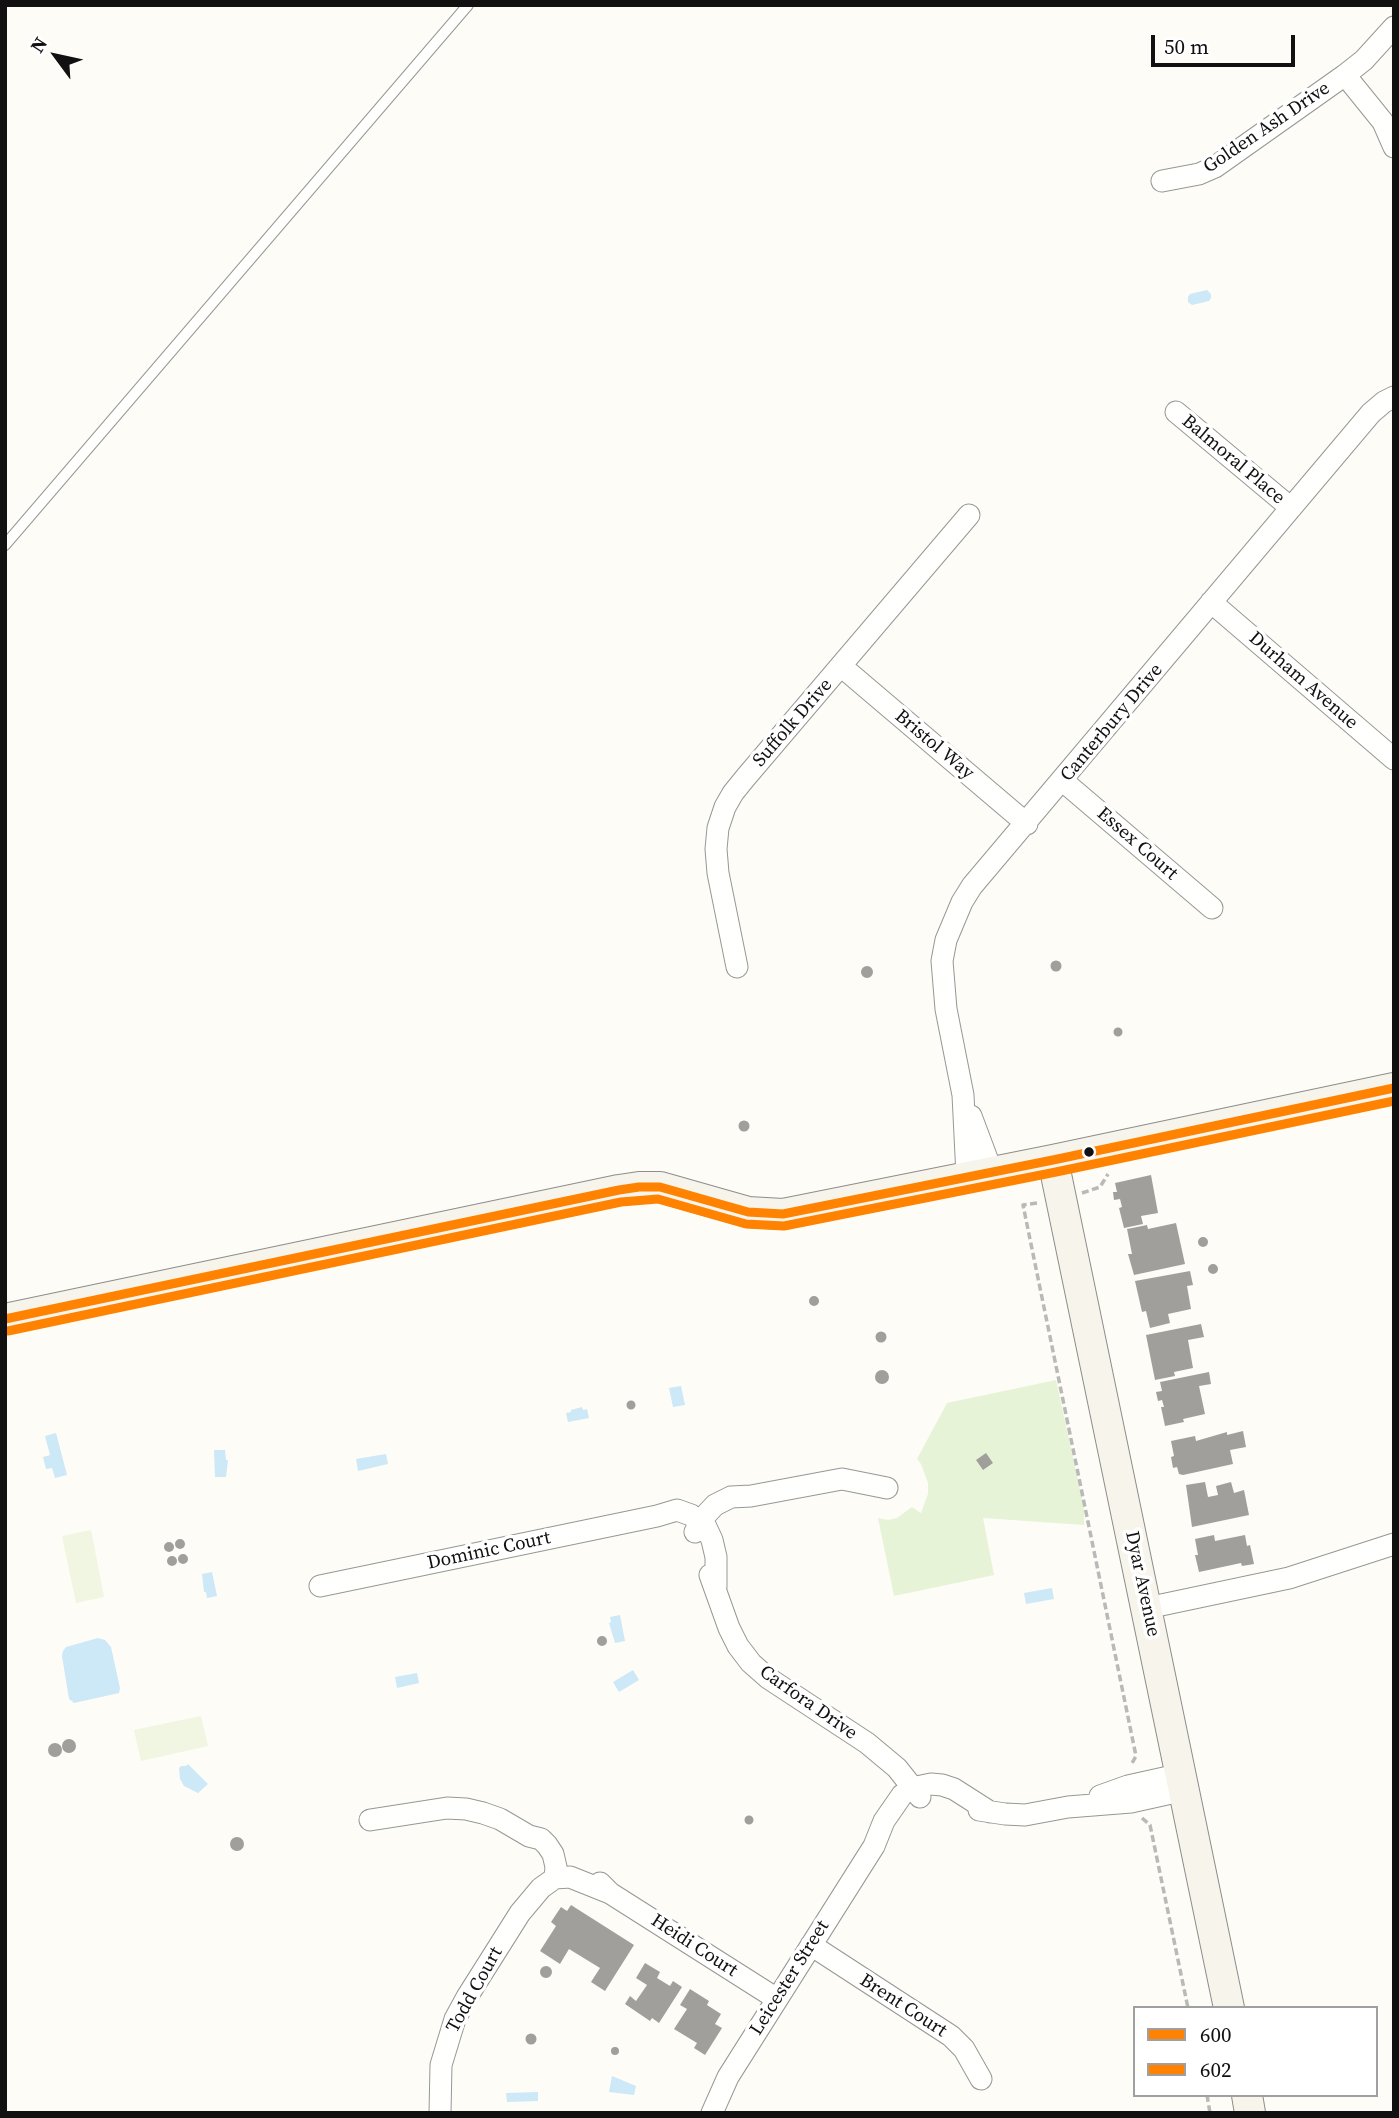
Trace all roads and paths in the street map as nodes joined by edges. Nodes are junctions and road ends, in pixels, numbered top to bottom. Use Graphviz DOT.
graph roads {
  1 [pos="468,5"];
  2 [pos="1394,27"];
  3 [pos="1345,75"];
  4 [pos="1394,147"];
  5 [pos="1162,181"];
  6 [pos="1394,397"];
  7 [pos="1176,412"];
  8 [pos="1291,508"];
  9 [pos="969,515"];
  10 [pos="5,545"];
  11 [pos="1211,602"];
  12 [pos="841,666"];
  13 [pos="1392,755"];
  14 [pos="1063,781"];
  15 [pos="1027,824"];
  16 [pos="1212,908"];
  17 [pos="737,967"];
  18 [pos="1394,1088"];
  19 [pos="1053,1160"];
  20 [pos="1109,1173"];
  21 [pos="980,1174"];
  22 [pos="1061,1199"];
  23 [pos="5,1319"];
  24 [pos="887,1488"];
  25 [pos="701,1526"];
  26 [pos="1394,1544"];
  27 [pos="320,1587"];
  28 [pos="1146,1608"];
  29 [pos="1183,1782"];
  30 [pos="919,1790"];
  31 [pos="1129,1794"];
  32 [pos="370,1820"];
  33 [pos="553,1872"];
  34 [pos="811,1945"];
  35 [pos="777,1999"];
  36 [pos="1188,2006"];
  37 [pos="1229,2006"];
  38 [pos="981,2079"];
  39 [pos="440,2113"];
  40 [pos="712,2113"];
  1 -- 10 [label="lane"];
  2 -- 3 [label="street, Golden Ash Drive"];
  3 -- 4 [label="street"];
  3 -- 5 [label="street, Golden Ash Drive"];
  6 -- 8 [label="street, Canterbury Drive"];
  7 -- 8 [label="street, Balmoral Place"];
  8 -- 11 [label="street, Canterbury Drive"];
  9 -- 12 [label="street, Suffolk Drive"];
  11 -- 13 [label="street, Durham Avenue"];
  11 -- 14 [label="street, Canterbury Drive"];
  12 -- 15 [label="street, Bristol Way"];
  12 -- 17 [label="street, Suffolk Drive"];
  14 -- 15 [label="street, Canterbury Drive"];
  14 -- 16 [label="street, Essex Court"];
  15 -- 21 [label="street, Canterbury Drive"];
  18 -- 19 [label="street"];
  19 -- 21 [label="street"];
  19 -- 22 [label="street, Dyar Avenue"];
  20 -- 22 [label="path"];
  21 -- 23 [label="street"];
  22 -- 28 [label="street, Dyar Avenue"];
  22 -- 31 [label="path"];
  24 -- 25 [label="street"];
  25 -- 27 [label="street, Dominic Court"];
  25 -- 30 [label="street, Carfora Drive"];
  26 -- 28 [label="street"];
  28 -- 29 [label="street, Dyar Avenue"];
  29 -- 31 [label="street"];
  29 -- 37 [label="street, Dyar Avenue"];
  30 -- 31 [label="street"];
  30 -- 34 [label="street, Leicester Street"];
  31 -- 36 [label="path"];
  32 -- 33 [label="street"];
  33 -- 35 [label="street, Heidi Court"];
  33 -- 39 [label="street, Todd Court"];
  34 -- 35 [label="street, Leicester Street"];
  34 -- 38 [label="street, Brent Court"];
  35 -- 40 [label="street, Leicester Street"];
}
